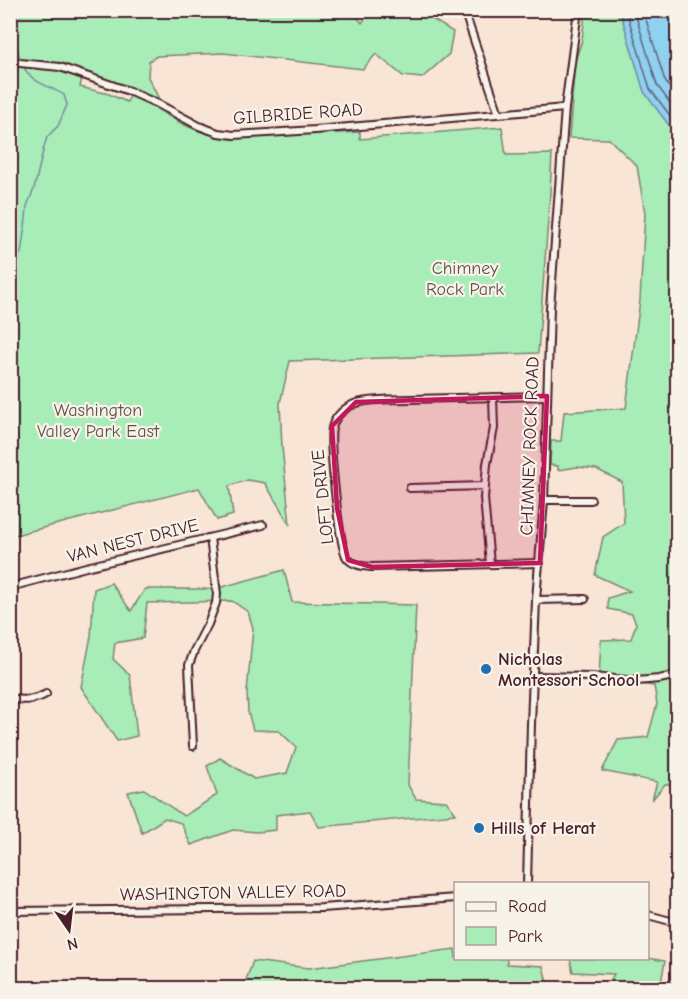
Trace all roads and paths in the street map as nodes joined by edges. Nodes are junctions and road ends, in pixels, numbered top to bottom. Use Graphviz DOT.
graph roads {
  1 [pos="464,10"];
  2 [pos="578,10"];
  3 [pos="12,62"];
  4 [pos="565,108"];
  5 [pos="498,114"];
  6 [pos="548,396"];
  7 [pos="493,397"];
  8 [pos="485,486"];
  9 [pos="410,488"];
  10 [pos="544,500"];
  11 [pos="591,500"];
  12 [pos="264,525"];
  13 [pos="210,538"];
  14 [pos="540,563"];
  15 [pos="490,564"];
  16 [pos="10,587"];
  17 [pos="585,599"];
  18 [pos="536,600"];
  19 [pos="678,675"];
  20 [pos="533,676"];
  21 [pos="46,694"];
  22 [pos="10,699"];
  23 [pos="193,746"];
  24 [pos="527,880"];
  25 [pos="454,898"];
  26 [pos="10,911"];
  27 [pos="649,915"];
  28 [pos="678,922"];
  1 -- 5 [label="street"];
  2 -- 4 [label="street, CHIMNEY ROCK ROAD"];
  3 -- 5 [label="street, GILBRIDE ROAD"];
  4 -- 5 [label="street, GILBRIDE ROAD"];
  4 -- 6 [label="street, CHIMNEY ROCK ROAD"];
  6 -- 7 [label="street, LOFT DRIVE"];
  6 -- 10 [label="street, CHIMNEY ROCK ROAD"];
  7 -- 8 [label="street"];
  7 -- 15 [label="street, LOFT DRIVE"];
  8 -- 9 [label="street"];
  8 -- 15 [label="street"];
  10 -- 11 [label="street"];
  10 -- 14 [label="street, CHIMNEY ROCK ROAD"];
  12 -- 13 [label="street, VAN NEST DRIVE"];
  13 -- 16 [label="street, VAN NEST DRIVE"];
  13 -- 23 [label="street"];
  14 -- 15 [label="street, LOFT DRIVE"];
  14 -- 18 [label="street, CHIMNEY ROCK ROAD"];
  17 -- 18 [label="street"];
  18 -- 20 [label="street, CHIMNEY ROCK ROAD"];
  19 -- 20 [label="street"];
  20 -- 24 [label="street, CHIMNEY ROCK ROAD"];
  21 -- 22 [label="street"];
  25 -- 26 [label="street, WASHINGTON VALLEY ROAD"];
  27 -- 28 [label="street"];
}
